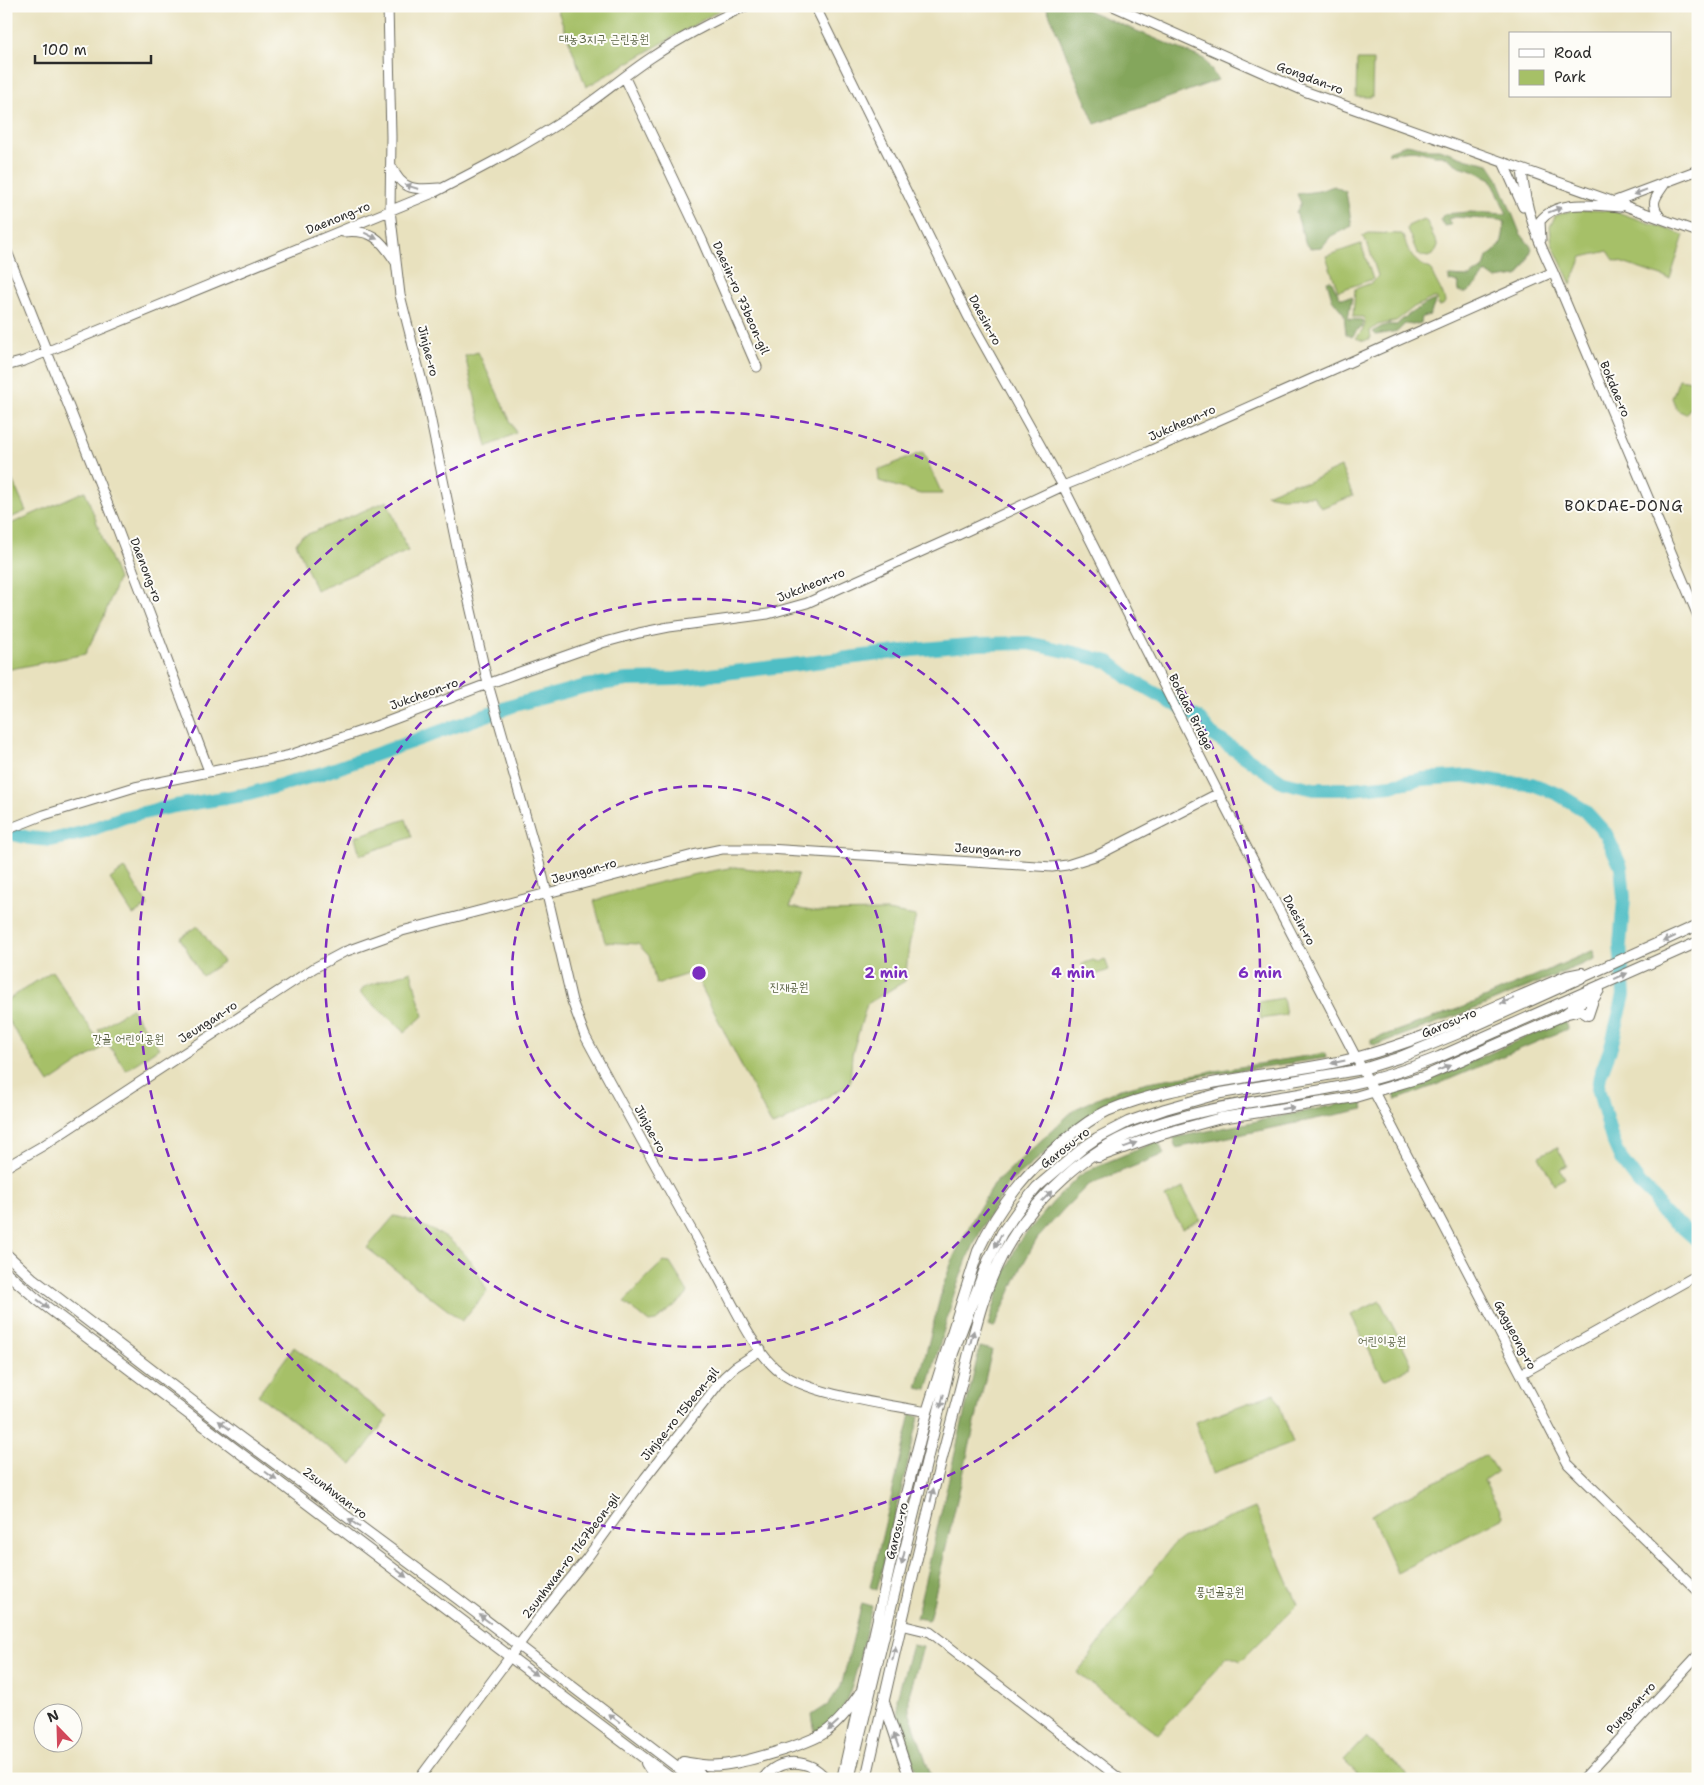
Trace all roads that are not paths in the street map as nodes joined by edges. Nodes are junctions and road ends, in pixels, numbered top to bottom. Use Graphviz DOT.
graph roads {
  1 [pos="388,6"];
  2 [pos="746,6"];
  3 [pos="815,6"];
  4 [pos="1113,6"];
  5 [pos="624,78"];
  6 [pos="1503,162"];
  7 [pos="391,164"];
  8 [pos="1522,169"];
  9 [pos="1698,170"];
  10 [pos="1666,182"];
  11 [pos="444,188"];
  12 [pos="1614,202"];
  13 [pos="1630,207"];
  14 [pos="390,210"];
  15 [pos="1660,218"];
  16 [pos="1698,232"];
  17 [pos="335,233"];
  18 [pos="1540,246"];
  19 [pos="6,249"];
  20 [pos="396,263"];
  21 [pos="1553,272"];
  22 [pos="46,352"];
  23 [pos="6,366"];
  24 [pos="757,366"];
  25 [pos="1063,486"];
  26 [pos="1698,616"];
  27 [pos="1142,641"];
  28 [pos="488,684"];
  29 [pos="209,771"];
  30 [pos="1219,793"];
  31 [pos="6,830"];
  32 [pos="546,894"];
  33 [pos="1698,925"];
  34 [pos="1698,942"];
  35 [pos="1602,968"];
  36 [pos="1602,985"];
  37 [pos="1564,1015"];
  38 [pos="1357,1058"];
  39 [pos="1362,1069"];
  40 [pos="1368,1080"];
  41 [pos="1374,1092"];
  42 [pos="1221,1093"];
  43 [pos="1137,1100"];
  44 [pos="1084,1162"];
  45 [pos="6,1167"];
  46 [pos="6,1254"];
  47 [pos="6,1272"];
  48 [pos="1692,1278"];
  49 [pos="967,1282"];
  50 [pos="961,1334"];
  51 [pos="761,1350"];
  52 [pos="953,1353"];
  53 [pos="941,1372"];
  54 [pos="1521,1374"];
  55 [pos="927,1412"];
  56 [pos="646,1478"];
  57 [pos="1698,1590"];
  58 [pos="901,1625"];
  59 [pos="515,1650"];
  60 [pos="1698,1655"];
  61 [pos="863,1688"];
  62 [pos="883,1700"];
  63 [pos="653,1747"];
  64 [pos="643,1758"];
  65 [pos="683,1762"];
  66 [pos="419,1779"];
  67 [pos="656,1779"];
  68 [pos="663,1779"];
  69 [pos="672,1779"];
  70 [pos="693,1779"];
  71 [pos="706,1779"];
  72 [pos="763,1779"];
  73 [pos="826,1779"];
  74 [pos="842,1779"];
  75 [pos="849,1779"];
  76 [pos="866,1779"];
  77 [pos="910,1779"];
  78 [pos="1120,1779"];
  79 [pos="1584,1779"];
  1 -- 7 [label="street, Jinjae-ro"];
  2 -- 5 [label="street, Daenong-ro"];
  3 -- 25 [label="street, Daesin-ro"];
  4 -- 6 [label="street, Gongdan-ro"];
  5 -- 11 [label="street, Daenong-ro"];
  5 -- 24 [label="street, Daesin-ro 73beon-gil"];
  6 -- 8 [label="street, Gongdan-ro"];
  6 -- 18 [label="street"];
  11 -- 7 [label="street, one-way"];
  7 -- 14 [label="street, Jinjae-ro"];
  8 -- 12 [label="street, Gongdan-ro"];
  8 -- 18 [label="street, Bokdae-ro"];
  9 -- 10 [label="street"];
  10 -- 12 [label="street, one-way"];
  10 -- 15 [label="street"];
  11 -- 14 [label="street, Daenong-ro"];
  12 -- 13 [label="street, Gongdan-ro"];
  13 -- 15 [label="street, Gongdan-ro"];
  18 -- 13 [label="street, one-way"];
  14 -- 17 [label="street, Daenong-ro"];
  14 -- 20 [label="street, Jinjae-ro"];
  15 -- 16 [label="street, Gongdan-ro"];
  17 -- 20 [label="street, one-way"];
  17 -- 22 [label="street, Daenong-ro"];
  18 -- 21 [label="street, Bokdae-ro"];
  19 -- 22 [label="street"];
  20 -- 28 [label="street, Jinjae-ro"];
  21 -- 25 [label="street, Jukcheon-ro"];
  21 -- 26 [label="street, Bokdae-ro"];
  22 -- 23 [label="street, Daenong-ro"];
  22 -- 29 [label="street, Daenong-ro"];
  25 -- 27 [label="street, Daesin-ro"];
  25 -- 28 [label="street, Jukcheon-ro"];
  27 -- 30 [label="street, Bokdae Bridge"];
  28 -- 29 [label="street, Jukcheon-ro"];
  28 -- 32 [label="street, Jinjae-ro"];
  29 -- 31 [label="street, Jukcheon-ro"];
  30 -- 32 [label="street, Jeungan-ro"];
  30 -- 38 [label="street, Daesin-ro"];
  32 -- 45 [label="street, Jeungan-ro"];
  32 -- 51 [label="street, Jinjae-ro"];
  33 -- 35 [label="main road, Garosu-ro, one-way"];
  36 -- 34 [label="main road, Garosu-ro, one-way"];
  35 -- 38 [label="main road, one-way"];
  35 -- 39 [label="main road, Garosu-ro"];
  36 -- 37 [label="main road"];
  36 -- 37 [label="main road"];
  36 -- 40 [label="main road, Garosu-ro"];
  41 -- 37 [label="main road, one-way"];
  38 -- 39 [label="street, Gagyeong-ro"];
  38 -- 43 [label="main road, one-way"];
  39 -- 40 [label="street, Gagyeong-ro"];
  39 -- 42 [label="main road, Garosu-ro"];
  40 -- 41 [label="street, Gagyeong-ro"];
  40 -- 44 [label="main road, Garosu-ro"];
  44 -- 41 [label="main road, one-way"];
  41 -- 54 [label="street, Gagyeong-ro"];
  42 -- 43 [label="main road"];
  42 -- 50 [label="main road, Garosu-ro, one-way"];
  43 -- 49 [label="main road, Garosu-ro"];
  58 -- 44 [label="main road, Garosu-ro, one-way"];
  59 -- 46 [label="main road, 2sunhwan-ro, one-way"];
  47 -- 59 [label="main road, 2sunhwan-ro, one-way"];
  48 -- 54 [label="street"];
  49 -- 50 [label="main road"];
  49 -- 53 [label="main road"];
  50 -- 52 [label="main road, Garosu-ro"];
  51 -- 55 [label="street, Jinjae-ro"];
  51 -- 56 [label="street, Jinjae-ro 15beon-gil"];
  52 -- 53 [label="main road"];
  52 -- 75 [label="main road, Garosu-ro, one-way"];
  53 -- 55 [label="main road, Garosu-ro"];
  54 -- 57 [label="street, Gagyeong-ro"];
  55 -- 61 [label="main road, Garosu-ro"];
  56 -- 59 [label="street, 2sunhwan-ro 1167beon-gil"];
  62 -- 58 [label="main road, Garosu-ro, one-way"];
  58 -- 78 [label="street"];
  63 -- 59 [label="main road, 2sunhwan-ro, one-way"];
  59 -- 64 [label="main road, 2sunhwan-ro, one-way"];
  59 -- 66 [label="street, 2sunhwan-ro 1167beon-gil"];
  60 -- 79 [label="street, Pungsan-ro"];
  61 -- 65 [label="main road, one-way"];
  61 -- 74 [label="main road, Garosu-ro"];
  62 -- 76 [label="main road, Garosu-ro"];
  77 -- 62 [label="main road, one-way"];
  63 -- 65 [label="main road, 2sunhwan-ro"];
  63 -- 70 [label="main road, 2sunhwan-ro"];
  64 -- 67 [label="main road"];
  64 -- 68 [label="main road, 2sunhwan-ro"];
  64 -- 69 [label="main road, 2sunhwan-ro"];
  65 -- 71 [label="main road, 2sunhwan-ro"];
  72 -- 73 [label="main road"];
}
